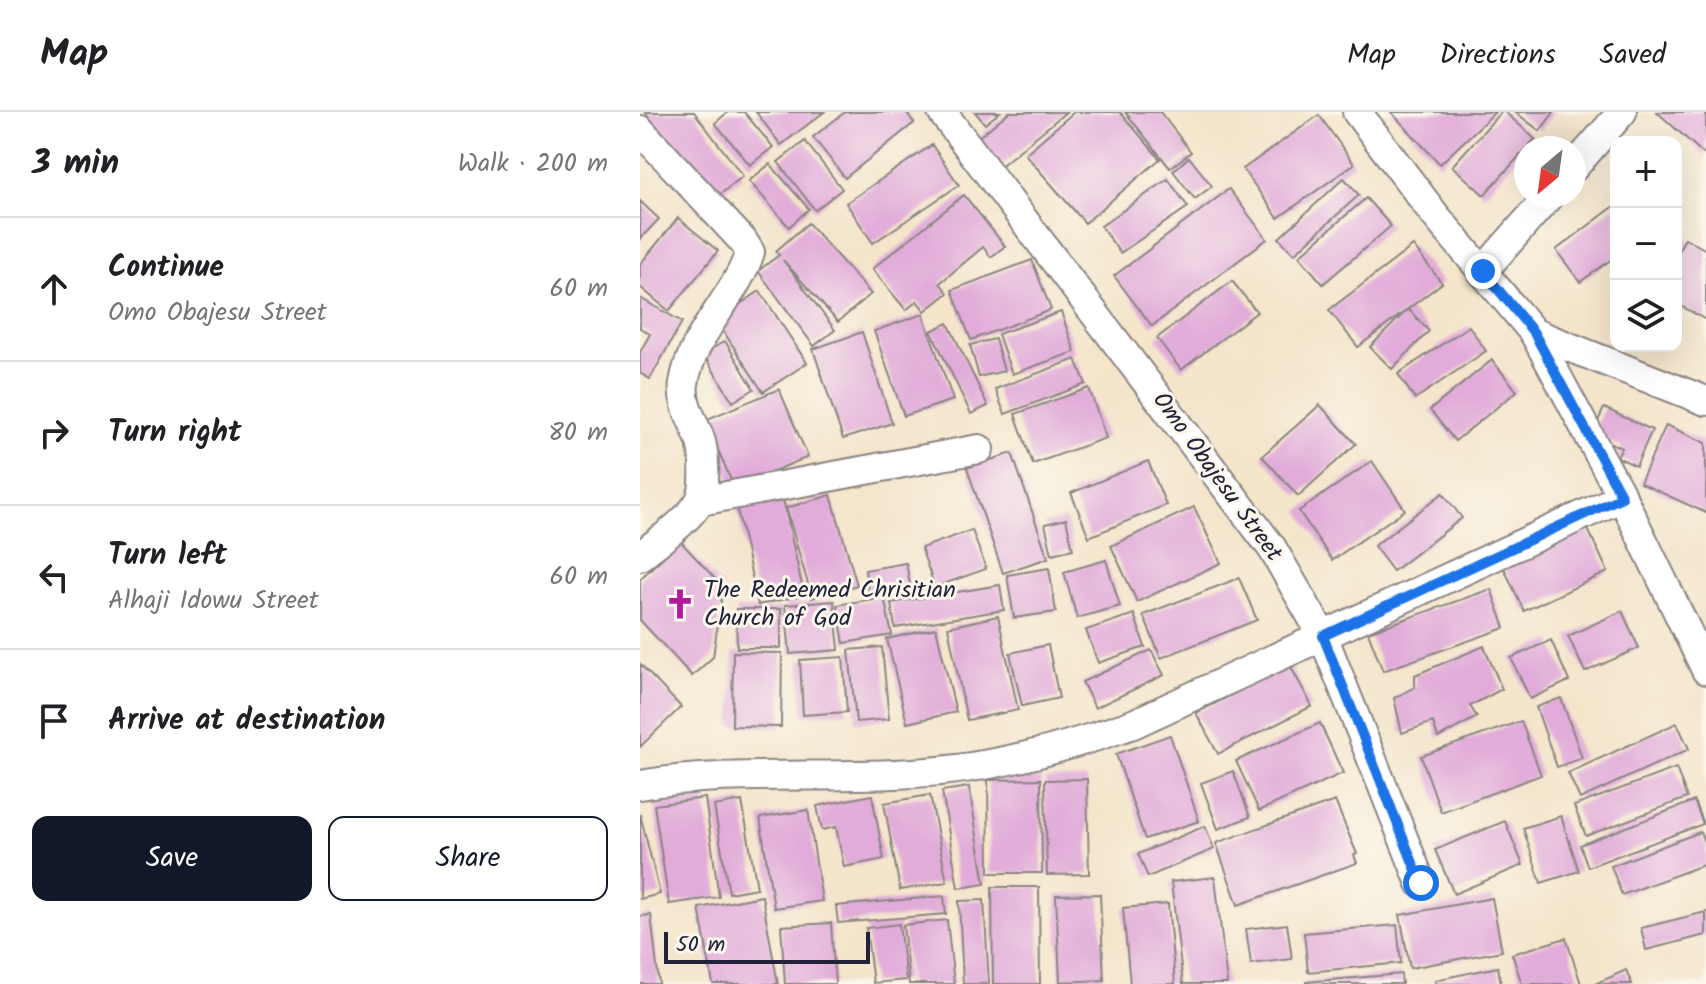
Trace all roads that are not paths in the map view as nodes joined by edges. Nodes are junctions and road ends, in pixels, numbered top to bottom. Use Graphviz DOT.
graph roads {
  1 [pos="942,112"];
  2 [pos="1357,112"];
  3 [pos="1622,112"];
  4 [pos="640,130"];
  5 [pos="1586,153"];
  6 [pos="1538,208"];
  7 [pos="1483,271"];
  8 [pos="1534,333"];
  9 [pos="1706,401"];
  10 [pos="979,449"];
  11 [pos="1622,497"];
  12 [pos="700,501"];
  13 [pos="640,556"];
  14 [pos="1323,636"];
  15 [pos="1706,670"];
  16 [pos="640,785"];
  17 [pos="1421,883"];
  1 -- 14 [label="street, Omo Obajesu Street"];
  2 -- 7 [label="street"];
  3 -- 5 [label="street"];
  4 -- 12 [label="street"];
  6 -- 7 [label="street"];
  7 -- 8 [label="street"];
  8 -- 9 [label="street"];
  8 -- 11 [label="street"];
  10 -- 12 [label="street"];
  11 -- 14 [label="street"];
  11 -- 15 [label="street"];
  12 -- 13 [label="street"];
  14 -- 16 [label="street"];
  14 -- 17 [label="street, Omo Obajesu Street"];
}
